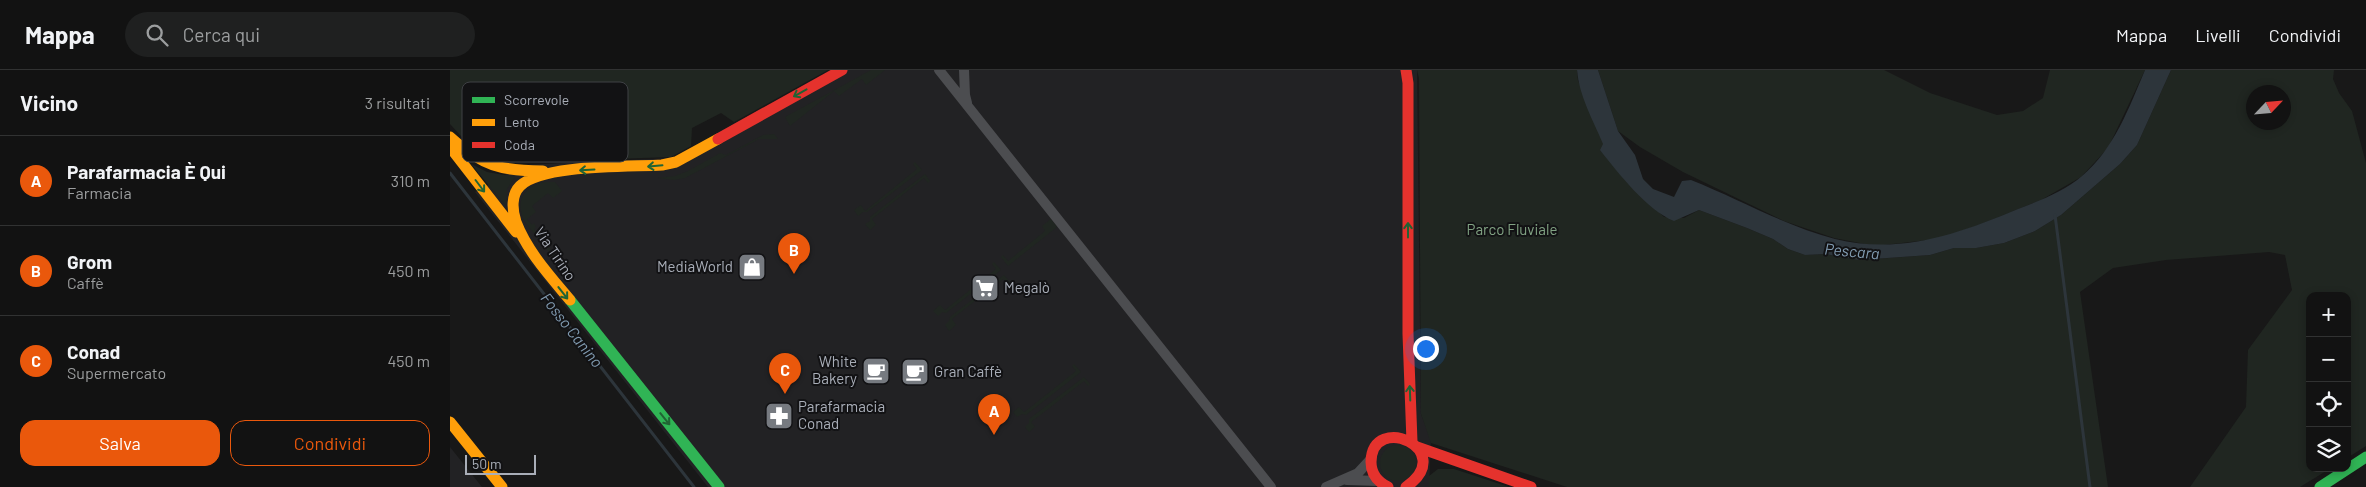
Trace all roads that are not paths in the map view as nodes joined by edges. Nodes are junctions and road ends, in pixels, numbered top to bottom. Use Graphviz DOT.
graph roads {
  1 [pos="842,70"];
  2 [pos="939,70"];
  3 [pos="964,70"];
  4 [pos="1406,70"];
  5 [pos="969,108"];
  6 [pos="450,137"];
  7 [pos="450,147"];
  8 [pos="462,147"];
  9 [pos="481,162"];
  10 [pos="554,172"];
  11 [pos="533,254"];
  12 [pos="450,422"];
  13 [pos="1414,444"];
  14 [pos="2366,457"];
  15 [pos="1371,459"];
  16 [pos="1460,464"];
  17 [pos="1344,480"];
  18 [pos="1413,482"];
  19 [pos="1383,484"];
  20 [pos="502,487"];
  21 [pos="719,487"];
  22 [pos="1272,487"];
  23 [pos="1326,487"];
  24 [pos="1531,487"];
  25 [pos="2320,487"];
  1 -- 10 [label="main road, Via Tirino, one-way"];
  2 -- 5 [label="street"];
  3 -- 5 [label="street"];
  13 -- 4 [label="main road, one-way"];
  5 -- 22 [label="street"];
  6 -- 8 [label="main road"];
  7 -- 11 [label="main road, one-way"];
  9 -- 10 [label="main road"];
  10 -- 11 [label="main road, Via Tirino"];
  11 -- 21 [label="main road, Via Tirino, one-way"];
  12 -- 20 [label="main road"];
  13 -- 15 [label="main road"];
  13 -- 16 [label="main road"];
  13 -- 18 [label="main road"];
  14 -- 25 [label="main road"];
  15 -- 17 [label="street"];
  15 -- 19 [label="main road"];
  16 -- 18 [label="main road"];
  16 -- 24 [label="main road"];
  17 -- 19 [label="street"];
  17 -- 23 [label="street"];
}
